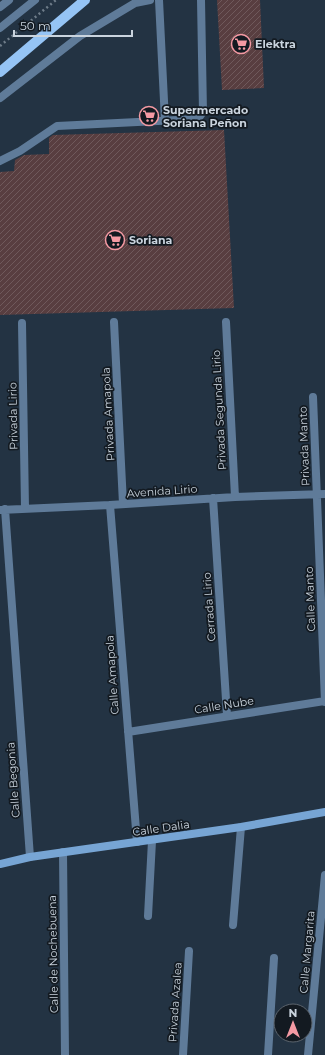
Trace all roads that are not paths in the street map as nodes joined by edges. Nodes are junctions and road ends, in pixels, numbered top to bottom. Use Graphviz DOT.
graph roads {
  1 [pos="9,0"];
  2 [pos="35,0"];
  3 [pos="85,0"];
  4 [pos="150,0"];
  5 [pos="159,0"];
  6 [pos="200,0"];
  7 [pos="0,7"];
  8 [pos="0,28"];
  9 [pos="0,72"];
  10 [pos="0,98"];
  11 [pos="165,121"];
  12 [pos="0,161"];
  13 [pos="114,322"];
  14 [pos="226,322"];
  15 [pos="22,323"];
  16 [pos="313,396"];
  17 [pos="321,494"];
  18 [pos="235,497"];
  19 [pos="213,498"];
  20 [pos="123,504"];
  21 [pos="110,505"];
  22 [pos="26,508"];
  23 [pos="3,510"];
  24 [pos="325,701"];
  25 [pos="227,715"];
  26 [pos="128,732"];
  27 [pos="325,812"];
  28 [pos="241,827"];
  29 [pos="152,841"];
  30 [pos="137,842"];
  31 [pos="63,852"];
  32 [pos="30,857"];
  33 [pos="0,864"];
  34 [pos="325,875"];
  35 [pos="148,916"];
  36 [pos="233,925"];
  37 [pos="189,951"];
  38 [pos="274,958"];
  39 [pos="65,1055"];
  40 [pos="183,1055"];
  41 [pos="268,1055"];
  42 [pos="308,1055"];
  1 -- 7 [label="street"];
  2 -- 8 [label="street"];
  3 -- 9 [label="main road"];
  4 -- 10 [label="street"];
  5 -- 11 [label="street"];
  6 -- 11 [label="street"];
  11 -- 12 [label="street"];
  13 -- 20 [label="street, Privada Amapola"];
  14 -- 18 [label="street, Privada Segunda Lirio"];
  15 -- 22 [label="street, Privada Lirio"];
  16 -- 17 [label="street, Privada Manto"];
  17 -- 18 [label="street, Avenida Lirio"];
  17 -- 24 [label="street, Calle Manto"];
  18 -- 19 [label="street, Avenida Lirio"];
  19 -- 20 [label="street, Avenida Lirio"];
  19 -- 25 [label="street, Cerrada Lirio"];
  20 -- 21 [label="street, Avenida Lirio"];
  21 -- 22 [label="street, Avenida Lirio"];
  21 -- 26 [label="street, Calle Amapola"];
  22 -- 23 [label="street, Avenida Lirio"];
  23 -- 32 [label="street, Calle Begonia"];
  24 -- 25 [label="street, Calle Nube"];
  25 -- 26 [label="street, Calle Nube"];
  26 -- 30 [label="street, Calle Amapola"];
  27 -- 28 [label="street, Calle Dalia"];
  28 -- 29 [label="street, Calle Dalia"];
  28 -- 36 [label="street"];
  29 -- 30 [label="street, Calle Dalia"];
  29 -- 35 [label="street"];
  30 -- 31 [label="street, Calle Dalia"];
  31 -- 32 [label="street, Calle Dalia"];
  31 -- 39 [label="street, Calle de Nochebuena"];
  32 -- 33 [label="street, Calle Dalia"];
  34 -- 42 [label="street, Calle Margarita"];
  37 -- 40 [label="street, Privada Azalea"];
  38 -- 41 [label="street"];
}
